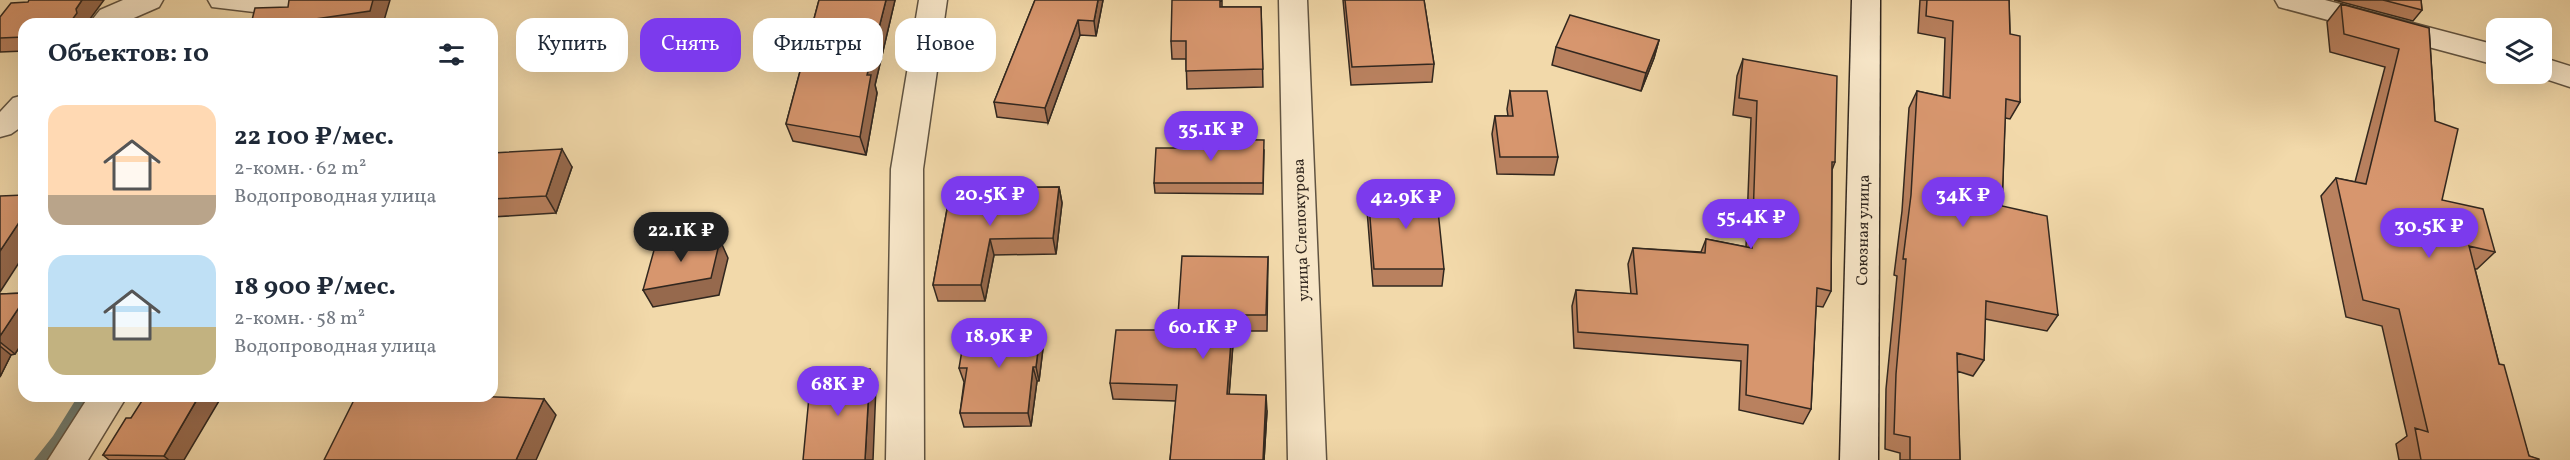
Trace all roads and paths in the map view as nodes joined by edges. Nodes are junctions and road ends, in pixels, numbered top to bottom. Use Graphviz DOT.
graph roads {
  1 [pos="149,0"];
  2 [pos="222,0"];
  3 [pos="933,0"];
  4 [pos="1293,0"];
  5 [pos="1866,0"];
  6 [pos="2289,0"];
  7 [pos="109,18"];
  8 [pos="285,18"];
  9 [pos="2486,51"];
  10 [pos="2552,71"];
  11 [pos="2570,77"];
  12 [pos="18,112"];
  13 [pos="0,126"];
  14 [pos="105,402"];
  15 [pos="67,460"];
  16 [pos="905,460"];
  17 [pos="1306,460"];
  18 [pos="1859,460"];
  1 -- 7 [label="street"];
  2 -- 8 [label="street"];
  3 -- 16 [label="street"];
  4 -- 17 [label="street, улица Слепокурова"];
  5 -- 18 [label="street, Союзная улица"];
  6 -- 9 [label="street"];
  10 -- 11 [label="street"];
  12 -- 13 [label="street"];
  14 -- 15 [label="street"];
}
